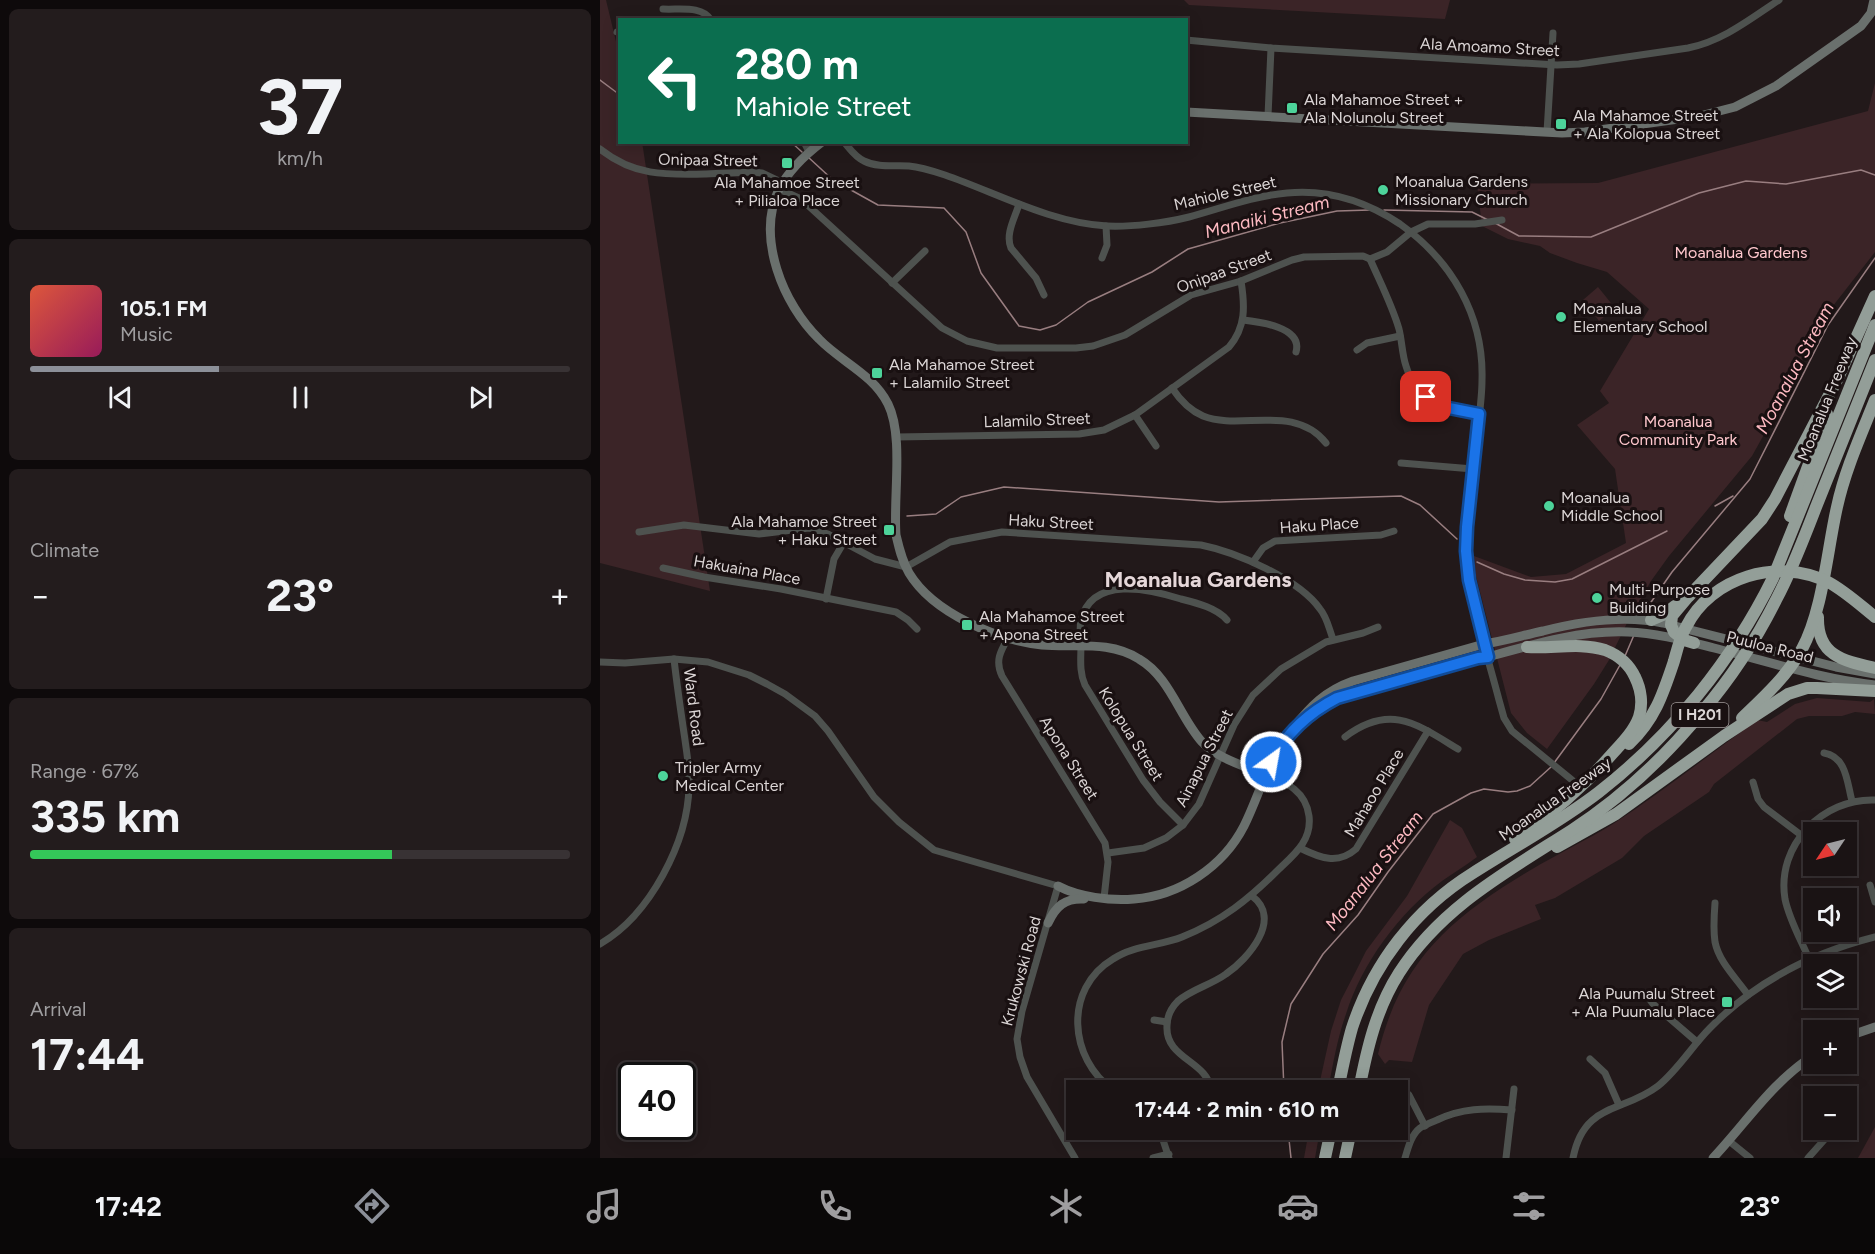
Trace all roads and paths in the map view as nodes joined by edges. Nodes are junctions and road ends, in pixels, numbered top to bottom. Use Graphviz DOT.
graph roads {
  1 [pos="1779,0"];
  2 [pos="1874,0"];
  3 [pos="663,9"];
  4 [pos="710,18"];
  5 [pos="1553,33"];
  6 [pos="1188,40"];
  7 [pos="1271,48"];
  8 [pos="1552,64"];
  9 [pos="1188,112"];
  10 [pos="1268,116"];
  11 [pos="1547,132"];
  12 [pos="804,144"];
  13 [pos="820,144"];
  14 [pos="846,144"];
  15 [pos="600,149"];
  16 [pos="807,154"];
  17 [pos="781,186"];
  18 [pos="1019,204"];
  19 [pos="1502,220"];
  20 [pos="1106,226"];
  21 [pos="1411,232"];
  22 [pos="925,251"];
  23 [pos="1102,258"];
  24 [pos="1370,259"];
  25 [pos="1241,281"];
  26 [pos="892,283"];
  27 [pos="1044,295"];
  28 [pos="1875,296"];
  29 [pos="1243,320"];
  30 [pos="1875,325"];
  31 [pos="1859,332"];
  32 [pos="1400,336"];
  33 [pos="1357,350"];
  34 [pos="1296,352"];
  35 [pos="1875,360"];
  36 [pos="1172,388"];
  37 [pos="1875,399"];
  38 [pos="1479,414"];
  39 [pos="1135,415"];
  40 [pos="896,437"];
  41 [pos="1326,443"];
  42 [pos="1156,446"];
  43 [pos="1401,463"];
  44 [pos="1473,469"];
  45 [pos="1394,531"];
  46 [pos="639,532"];
  47 [pos="844,542"];
  48 [pos="1253,562"];
  49 [pos="906,567"];
  50 [pos="663,568"];
  51 [pos="1820,595"];
  52 [pos="1688,597"];
  53 [pos="826,599"];
  54 [pos="1875,617"];
  55 [pos="1227,620"];
  56 [pos="1662,623"];
  57 [pos="1378,627"];
  58 [pos="917,629"];
  59 [pos="1008,638"];
  60 [pos="1333,639"];
  61 [pos="1694,643"];
  62 [pos="1484,644"];
  63 [pos="1081,646"];
  64 [pos="1527,647"];
  65 [pos="1488,657"];
  66 [pos="1724,658"];
  67 [pos="674,659"];
  68 [pos="600,662"];
  69 [pos="1793,662"];
  70 [pos="1875,669"];
  71 [pos="1875,674"];
  72 [pos="1875,685"];
  73 [pos="1875,691"];
  74 [pos="1294,728"];
  75 [pos="1428,731"];
  76 [pos="1345,736"];
  77 [pos="1724,736"];
  78 [pos="1458,749"];
  79 [pos="1824,753"];
  80 [pos="1220,756"];
  81 [pos="1266,775"];
  82 [pos="1572,780"];
  83 [pos="1590,780"];
  84 [pos="1754,782"];
  85 [pos="1875,800"];
  86 [pos="1852,801"];
  87 [pos="1183,825"];
  88 [pos="1801,835"];
  89 [pos="1300,848"];
  90 [pos="1108,853"];
  91 [pos="1870,885"];
  92 [pos="1058,886"];
  93 [pos="1445,892"];
  94 [pos="1473,894"];
  95 [pos="1252,896"];
  96 [pos="1103,898"];
  97 [pos="1875,902"];
  98 [pos="1715,903"];
  99 [pos="1048,923"];
  100 [pos="1875,937"];
  101 [pos="603,942"];
  102 [pos="1807,954"];
  103 [pos="1822,954"];
  104 [pos="1803,962"];
  105 [pos="1646,993"];
  106 [pos="1748,995"];
  107 [pos="1155,1020"];
  108 [pos="1167,1022"];
  109 [pos="1875,1026"];
  110 [pos="1857,1033"];
  111 [pos="1697,1042"];
  112 [pos="1590,1059"];
  113 [pos="1803,1064"];
  114 [pos="1100,1080"];
  115 [pos="1209,1080"];
  116 [pos="1340,1080"];
  117 [pos="1361,1080"];
  118 [pos="1514,1089"];
  119 [pos="1409,1095"];
  120 [pos="1619,1105"];
  121 [pos="1512,1110"];
  122 [pos="1425,1126"];
  123 [pos="1162,1140"];
  124 [pos="1329,1140"];
  125 [pos="1349,1140"];
  126 [pos="1824,1140"];
  127 [pos="1729,1141"];
  128 [pos="1169,1156"];
  129 [pos="1075,1158"];
  130 [pos="1153,1158"];
  131 [pos="1325,1158"];
  132 [pos="1345,1158"];
  133 [pos="1405,1158"];
  134 [pos="1506,1158"];
  135 [pos="1573,1158"];
  136 [pos="1713,1158"];
  137 [pos="1750,1158"];
  138 [pos="1808,1158"];
  1 -- 8 [label="street, Ala Amoamo Street"];
  2 -- 11 [label="street"];
  3 -- 4 [label="street"];
  5 -- 8 [label="street"];
  6 -- 7 [label="street, Ala Amoamo Street"];
  7 -- 8 [label="street, Ala Amoamo Street"];
  7 -- 10 [label="street"];
  8 -- 11 [label="street"];
  9 -- 10 [label="street"];
  10 -- 11 [label="street"];
  12 -- 16 [label="street"];
  13 -- 16 [label="street"];
  14 -- 18 [label="street, Mahiole Street"];
  15 -- 17 [label="street, Onipaa Street"];
  16 -- 17 [label="street"];
  17 -- 26 [label="street, Onipaa Street"];
  17 -- 40 [label="street"];
  18 -- 20 [label="street, Mahiole Street"];
  18 -- 27 [label="street"];
  19 -- 21 [label="street"];
  20 -- 21 [label="street, Mahiole Street"];
  20 -- 23 [label="street"];
  21 -- 24 [label="street"];
  21 -- 38 [label="street, Mahiole Street"];
  22 -- 26 [label="street"];
  24 -- 25 [label="street, Onipaa Street"];
  24 -- 32 [label="street"];
  25 -- 26 [label="street, Onipaa Street"];
  25 -- 29 [label="street, Lalamilo Street"];
  28 -- 31 [label="highway"];
  29 -- 34 [label="street"];
  29 -- 36 [label="street, Lalamilo Street"];
  30 -- 66 [label="highway, Moanalua Freeway / I H201"];
  31 -- 52 [label="highway"];
  31 -- 66 [label="highway"];
  32 -- 33 [label="street"];
  32 -- 38 [label="street"];
  35 -- 94 [label="highway, Moanalua Freeway / I H201"];
  36 -- 39 [label="street, Lalamilo Street"];
  36 -- 41 [label="street"];
  37 -- 51 [label="highway"];
  38 -- 44 [label="street, Mahiole Street"];
  39 -- 40 [label="street, Lalamilo Street"];
  39 -- 42 [label="street"];
  40 -- 49 [label="street"];
  43 -- 44 [label="street"];
  44 -- 62 [label="street, Mahiole Street"];
  45 -- 48 [label="street, Haku Place"];
  46 -- 47 [label="street"];
  47 -- 49 [label="street"];
  47 -- 53 [label="street"];
  48 -- 49 [label="street, Haku Street"];
  48 -- 60 [label="street, Haku Street"];
  49 -- 59 [label="street"];
  50 -- 53 [label="street, Hakuaina Place"];
  51 -- 69 [label="highway"];
  51 -- 70 [label="highway"];
  52 -- 56 [label="highway"];
  52 -- 56 [label="highway"];
  53 -- 58 [label="street, Hakuaina Place"];
  54 -- 83 [label="highway"];
  55 -- 63 [label="street, Kolopua Street"];
  56 -- 61 [label="highway"];
  56 -- 62 [label="street"];
  56 -- 69 [label="street"];
  57 -- 60 [label="street, Ainapua Street"];
  59 -- 63 [label="street"];
  59 -- 90 [label="street, Apona Street"];
  60 -- 80 [label="street, Ainapua Street"];
  61 -- 64 [label="street, Puuloa Road"];
  61 -- 69 [label="street, Puuloa Road"];
  62 -- 65 [label="street, Mahiole Street"];
  62 -- 74 [label="street"];
  63 -- 80 [label="street"];
  63 -- 87 [label="street, Kolopua Street"];
  64 -- 65 [label="street, Puuloa Road"];
  64 -- 83 [label="highway"];
  65 -- 74 [label="street, Puuloa Road"];
  65 -- 82 [label="street, Mahiole Street"];
  66 -- 93 [label="highway, Moanalua Freeway / I H201"];
  67 -- 68 [label="street"];
  67 -- 92 [label="street"];
  67 -- 101 [label="street, Ward Road"];
  69 -- 71 [label="street, Puuloa Road"];
  69 -- 72 [label="street, Puuloa Road"];
  69 -- 77 [label="highway"];
  73 -- 77 [label="highway"];
  74 -- 81 [label="street"];
  75 -- 76 [label="street"];
  75 -- 78 [label="street"];
  75 -- 89 [label="street, Mahaoo Place"];
  77 -- 94 [label="highway"];
  79 -- 86 [label="street"];
  80 -- 81 [label="street"];
  80 -- 87 [label="street, Ainapua Street"];
  81 -- 89 [label="street"];
  81 -- 96 [label="street"];
  83 -- 93 [label="highway"];
  84 -- 88 [label="street"];
  85 -- 86 [label="street"];
  86 -- 88 [label="street"];
  87 -- 90 [label="street, Ainapua Street"];
  88 -- 102 [label="street"];
  89 -- 95 [label="street"];
  90 -- 96 [label="street, Apona Street"];
  91 -- 97 [label="street"];
  92 -- 96 [label="street"];
  92 -- 99 [label="street, Krukowski Road"];
  93 -- 116 [label="highway, Moanalua Freeway / I H201"];
  94 -- 117 [label="highway, Moanalua Freeway / I H201"];
  95 -- 108 [label="street"];
  95 -- 114 [label="street"];
  96 -- 99 [label="street"];
  98 -- 106 [label="street"];
  99 -- 129 [label="street, Krukowski Road"];
  100 -- 103 [label="street"];
  104 -- 106 [label="street"];
  105 -- 111 [label="street"];
  106 -- 111 [label="street"];
  107 -- 108 [label="street"];
  108 -- 115 [label="street"];
  109 -- 110 [label="street"];
  111 -- 120 [label="street"];
  112 -- 120 [label="street"];
  113 -- 127 [label="street"];
  118 -- 121 [label="street"];
  119 -- 122 [label="street"];
  120 -- 135 [label="street"];
  121 -- 122 [label="street"];
  121 -- 134 [label="street"];
  122 -- 133 [label="street"];
  123 -- 128 [label="street"];
  124 -- 131 [label="highway"];
  125 -- 132 [label="highway"];
  126 -- 138 [label="street"];
  127 -- 136 [label="street"];
  127 -- 137 [label="street"];
  128 -- 130 [label="street"];
}
